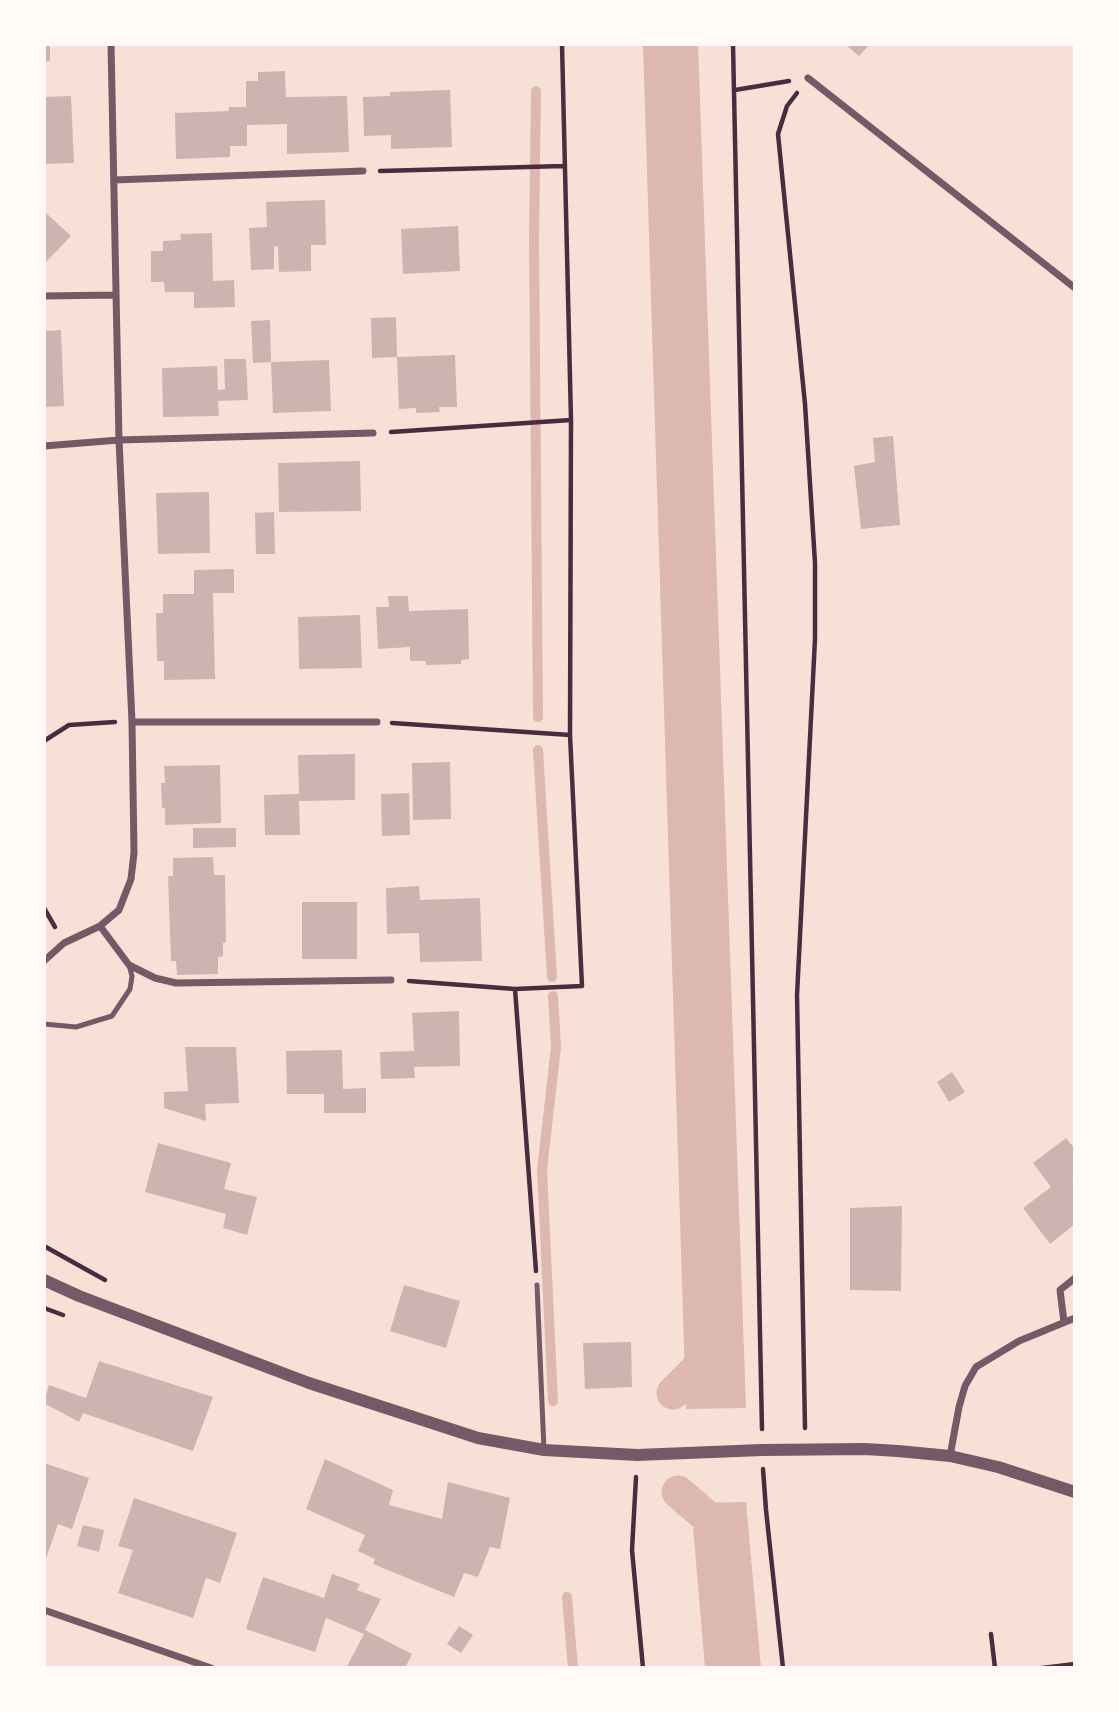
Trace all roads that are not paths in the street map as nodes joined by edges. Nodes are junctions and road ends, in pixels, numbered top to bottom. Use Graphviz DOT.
graph roads {
  1 [pos="111,44"];
  2 [pos="808,78"];
  3 [pos="363,171"];
  4 [pos="114,180"];
  5 [pos="1075,288"];
  6 [pos="115,295"];
  7 [pos="44,296"];
  8 [pos="373,433"];
  9 [pos="119,439"];
  10 [pos="44,446"];
  11 [pos="132,722"];
  12 [pos="377,722"];
  13 [pos="100,926"];
  14 [pos="44,961"];
  15 [pos="129,965"];
  16 [pos="391,979"];
  17 [pos="44,1024"];
  18 [pos="1075,1278"];
  19 [pos="44,1280"];
  20 [pos="537,1285"];
  21 [pos="1075,1318"];
  22 [pos="1064,1322"];
  23 [pos="544,1451"];
  24 [pos="950,1456"];
  25 [pos="1075,1492"];
  26 [pos="44,1610"];
  27 [pos="211,1668"];
  1 -- 4 [label="street"];
  2 -- 5 [label="street"];
  3 -- 4 [label="street"];
  4 -- 6 [label="street"];
  6 -- 7 [label="street"];
  6 -- 9 [label="street"];
  8 -- 9 [label="street"];
  9 -- 10 [label="street"];
  9 -- 11 [label="street"];
  11 -- 12 [label="street"];
  11 -- 13 [label="street"];
  13 -- 14 [label="street"];
  13 -- 15 [label="street"];
  15 -- 16 [label="street"];
  15 -- 17 [label="lane"];
  18 -- 22 [label="street"];
  19 -- 23 [label="street"];
  20 -- 23 [label="lane"];
  21 -- 22 [label="street"];
  22 -- 24 [label="street"];
  23 -- 24 [label="street"];
  24 -- 25 [label="street"];
  26 -- 27 [label="street"];
}
